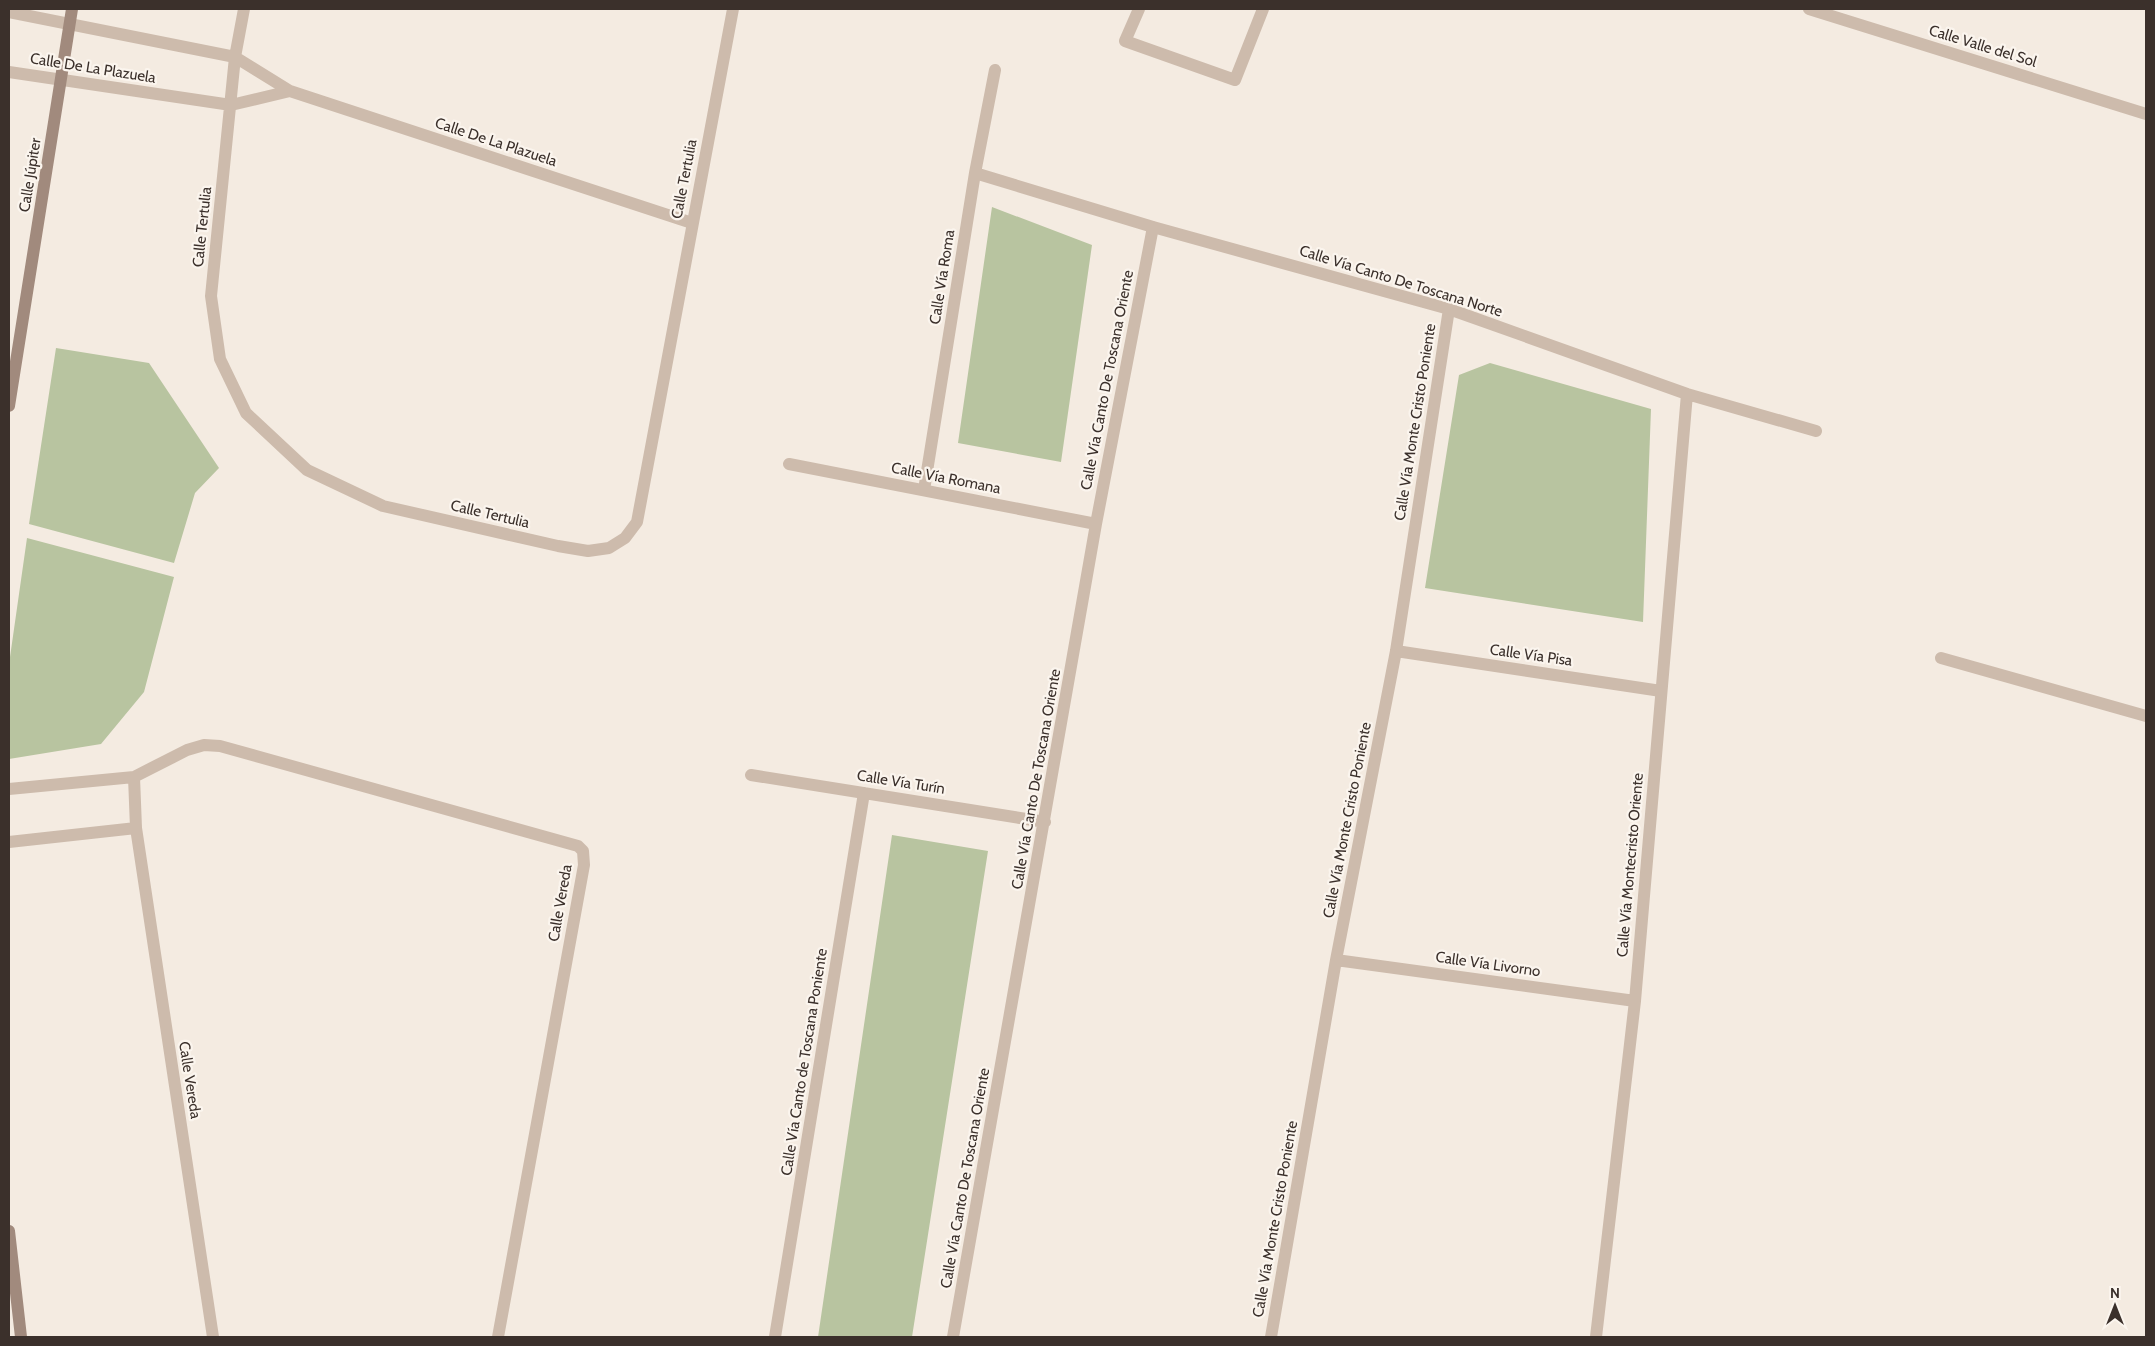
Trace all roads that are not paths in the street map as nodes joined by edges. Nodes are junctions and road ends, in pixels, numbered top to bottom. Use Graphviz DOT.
graph roads {
  1 [pos="72,9"];
  2 [pos="244,9"];
  3 [pos="733,9"];
  4 [pos="1139,9"];
  5 [pos="1263,9"];
  6 [pos="1809,9"];
  7 [pos="9,12"];
  8 [pos="70,24"];
  9 [pos="235,57"];
  10 [pos="995,70"];
  11 [pos="9,72"];
  12 [pos="62,80"];
  13 [pos="290,91"];
  14 [pos="231,105"];
  15 [pos="2146,114"];
  16 [pos="975,173"];
  17 [pos="692,223"];
  18 [pos="1153,227"];
  19 [pos="1449,309"];
  20 [pos="13,360"];
  21 [pos="10,391"];
  22 [pos="1688,394"];
  23 [pos="9,406"];
  24 [pos="1816,431"];
  25 [pos="789,464"];
  26 [pos="924,490"];
  27 [pos="1096,524"];
  28 [pos="1396,652"];
  29 [pos="1941,658"];
  30 [pos="1661,691"];
  31 [pos="2146,716"];
  32 [pos="751,774"];
  33 [pos="134,777"];
  34 [pos="9,789"];
  35 [pos="864,793"];
  36 [pos="1045,822"];
  37 [pos="136,828"];
  38 [pos="9,842"];
  39 [pos="1336,960"];
  40 [pos="1635,1001"];
  41 [pos="9,1231"];
  42 [pos="21,1337"];
  43 [pos="213,1337"];
  44 [pos="498,1337"];
  45 [pos="775,1337"];
  46 [pos="953,1337"];
  47 [pos="1271,1337"];
  48 [pos="1596,1337"];
  1 -- 8 [label="main road, Calle Júpiter"];
  2 -- 9 [label="street, Calle Tertulia"];
  3 -- 17 [label="street, Calle Tertulia"];
  4 -- 5 [label="street"];
  6 -- 15 [label="street, Calle Valle del Sol"];
  7 -- 8 [label="street, Calle De La Plazuela"];
  8 -- 9 [label="street, Calle De La Plazuela"];
  8 -- 12 [label="main road, Calle Júpiter"];
  9 -- 13 [label="street, Calle De La Plazuela"];
  9 -- 14 [label="street, Calle Tertulia"];
  10 -- 16 [label="street, Calle Vía Roma"];
  11 -- 12 [label="street, Calle De La Plazuela"];
  12 -- 14 [label="street, Calle De La Plazuela"];
  12 -- 20 [label="main road, Calle Júpiter"];
  13 -- 14 [label="street, Calle De La Plazuela"];
  13 -- 17 [label="street, Calle De La Plazuela"];
  14 -- 17 [label="street, Calle Tertulia"];
  16 -- 18 [label="street, Calle Vía Canto De Toscana Norte"];
  16 -- 26 [label="street, Calle Vía Roma"];
  18 -- 19 [label="street, Calle Vía Canto De Toscana Norte"];
  18 -- 27 [label="street, Calle Vía Canto De Toscana Oriente"];
  19 -- 22 [label="street, Calle Vía Canto De Toscana Norte"];
  19 -- 28 [label="street, Calle Vía Monte Cristo Poniente"];
  20 -- 21 [label="main road, Calle Júpiter"];
  21 -- 23 [label="main road, Calle Júpiter"];
  22 -- 24 [label="street, Calle Vía Canto De Toscana Norte"];
  22 -- 30 [label="street, Calle Vía Montecristo Oriente"];
  25 -- 26 [label="street, Calle Vía Romana"];
  26 -- 27 [label="street, Calle Vía Romana"];
  27 -- 36 [label="street, Calle Vía Canto De Toscana Oriente"];
  28 -- 30 [label="street, Calle Vía Pisa"];
  28 -- 39 [label="street, Calle Vía Monte Cristo Poniente"];
  29 -- 31 [label="street"];
  30 -- 40 [label="street, Calle Vía Montecristo Oriente"];
  32 -- 35 [label="street, Calle Vía Turín"];
  33 -- 34 [label="street, Calle Vereda"];
  33 -- 37 [label="street, Calle Vereda"];
  33 -- 44 [label="street, Calle Vereda"];
  35 -- 36 [label="street, Calle Vía Turín"];
  35 -- 45 [label="street, Calle Vía Canto de Toscana Poniente"];
  36 -- 46 [label="street, Calle Vía Canto De Toscana Oriente"];
  37 -- 38 [label="street"];
  37 -- 43 [label="street, Calle Vereda"];
  39 -- 40 [label="street, Calle Vía Livorno"];
  39 -- 47 [label="street, Calle Vía Monte Cristo Poniente"];
  40 -- 48 [label="street, Calle Vía Montecristo Oriente"];
  41 -- 42 [label="main road"];
}
